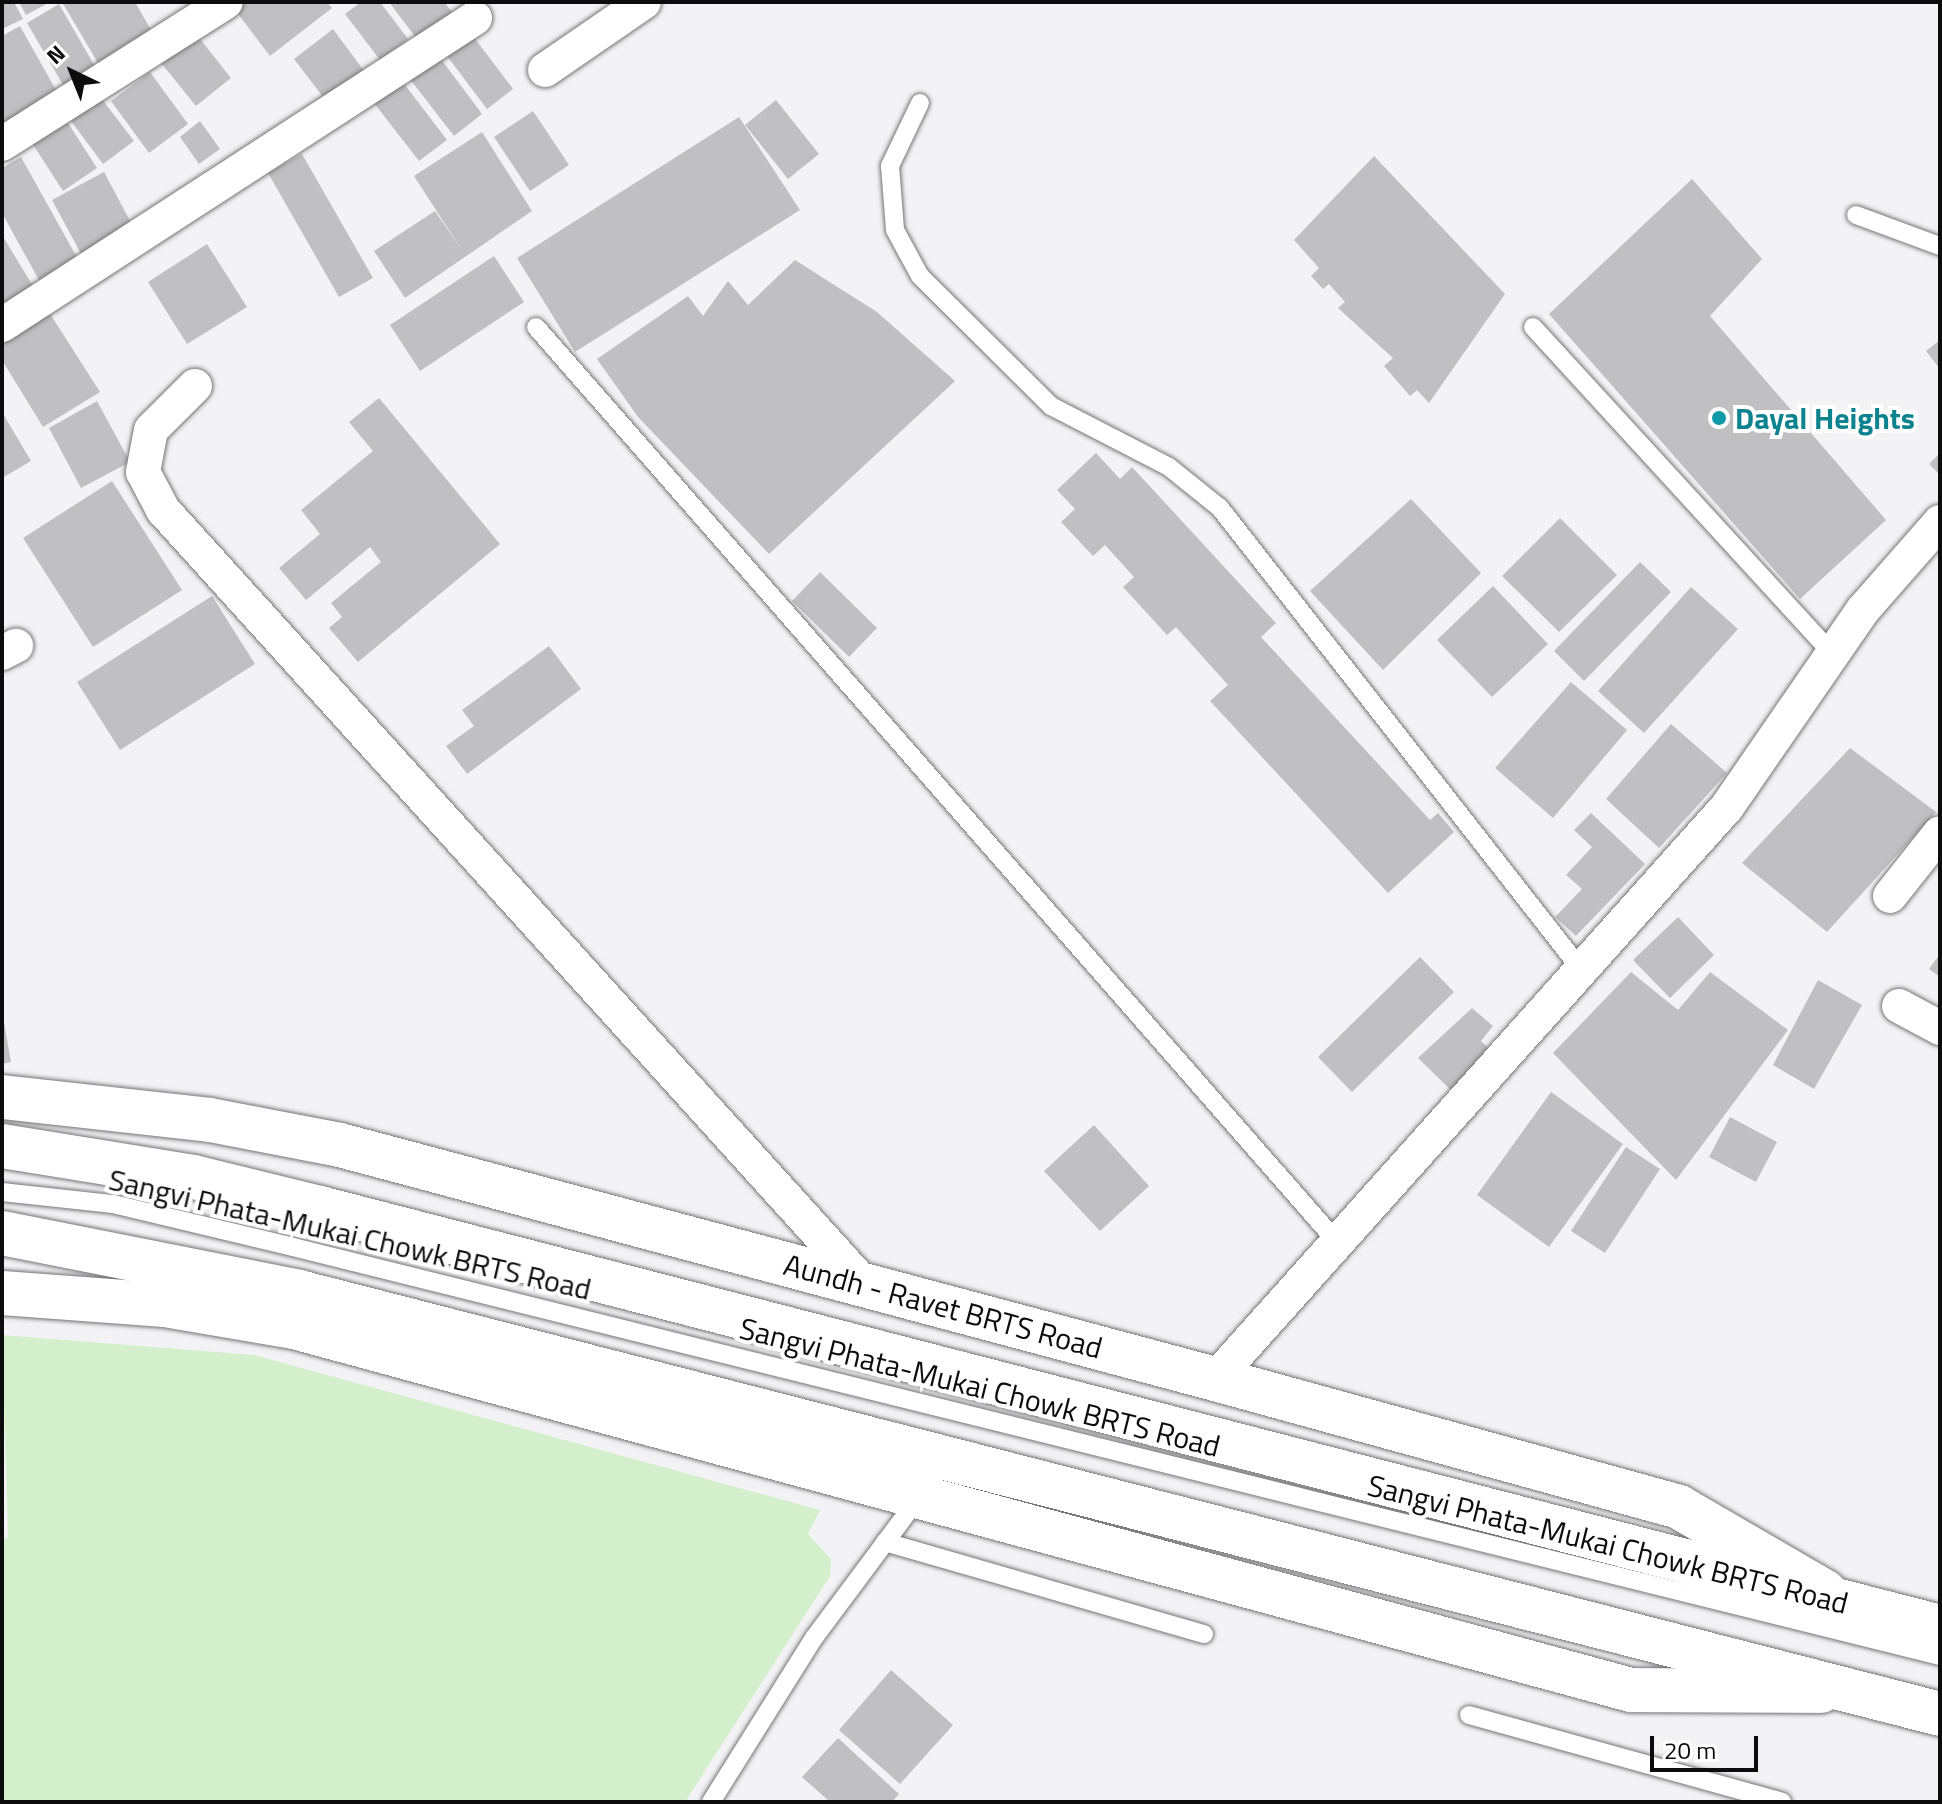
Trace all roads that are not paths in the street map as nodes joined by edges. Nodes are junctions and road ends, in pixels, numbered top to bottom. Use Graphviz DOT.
graph roads {
  1 [pos="226,2"];
  2 [pos="644,2"];
  3 [pos="475,18"];
  4 [pos="545,70"];
  5 [pos="920,103"];
  6 [pos="2,144"];
  7 [pos="1856,215"];
  8 [pos="1940,246"];
  9 [pos="2,325"];
  10 [pos="536,327"];
  11 [pos="1533,327"];
  12 [pos="195,386"];
  13 [pos="1940,522"];
  14 [pos="1832,653"];
  15 [pos="1940,833"];
  16 [pos="1890,896"];
  17 [pos="1583,972"];
  18 [pos="1899,1006"];
  19 [pos="1940,1028"];
  20 [pos="2,1097"];
  21 [pos="2,1146"];
  22 [pos="2,1192"];
  23 [pos="2,1233"];
  24 [pos="1338,1243"];
  25 [pos="866,1286"];
  26 [pos="2,1293"];
  27 [pos="1215,1379"];
  28 [pos="919,1497"];
  29 [pos="885,1542"];
  30 [pos="1854,1608"];
  31 [pos="1940,1627"];
  32 [pos="1204,1634"];
  33 [pos="1940,1656"];
  34 [pos="1832,1691"];
  35 [pos="1940,1714"];
  36 [pos="1469,1715"];
  37 [pos="711,1802"];
  38 [pos="1782,1802"];
  1 -- 6 [label="street"];
  2 -- 4 [label="street"];
  3 -- 9 [label="street"];
  5 -- 17 [label="lane"];
  7 -- 8 [label="lane"];
  10 -- 24 [label="lane"];
  11 -- 14 [label="lane"];
  12 -- 25 [label="street"];
  13 -- 14 [label="street"];
  14 -- 17 [label="street"];
  15 -- 16 [label="street"];
  17 -- 24 [label="street"];
  18 -- 19 [label="street"];
  20 -- 25 [label="main road, Aundh - Ravet BRTS Road"];
  21 -- 30 [label="main road"];
  22 -- 33 [label="lane, Sangvi Phata-Mukai Chowk BRTS Road"];
  23 -- 34 [label="main road"];
  24 -- 27 [label="street"];
  25 -- 27 [label="main road, Aundh - Ravet BRTS Road"];
  26 -- 28 [label="main road"];
  27 -- 30 [label="main road, Aundh - Ravet BRTS Road"];
  28 -- 29 [label="lane"];
  28 -- 34 [label="main road"];
  29 -- 32 [label="lane"];
  29 -- 37 [label="lane"];
  30 -- 31 [label="main road"];
  34 -- 35 [label="main road"];
  36 -- 38 [label="lane"];
}
